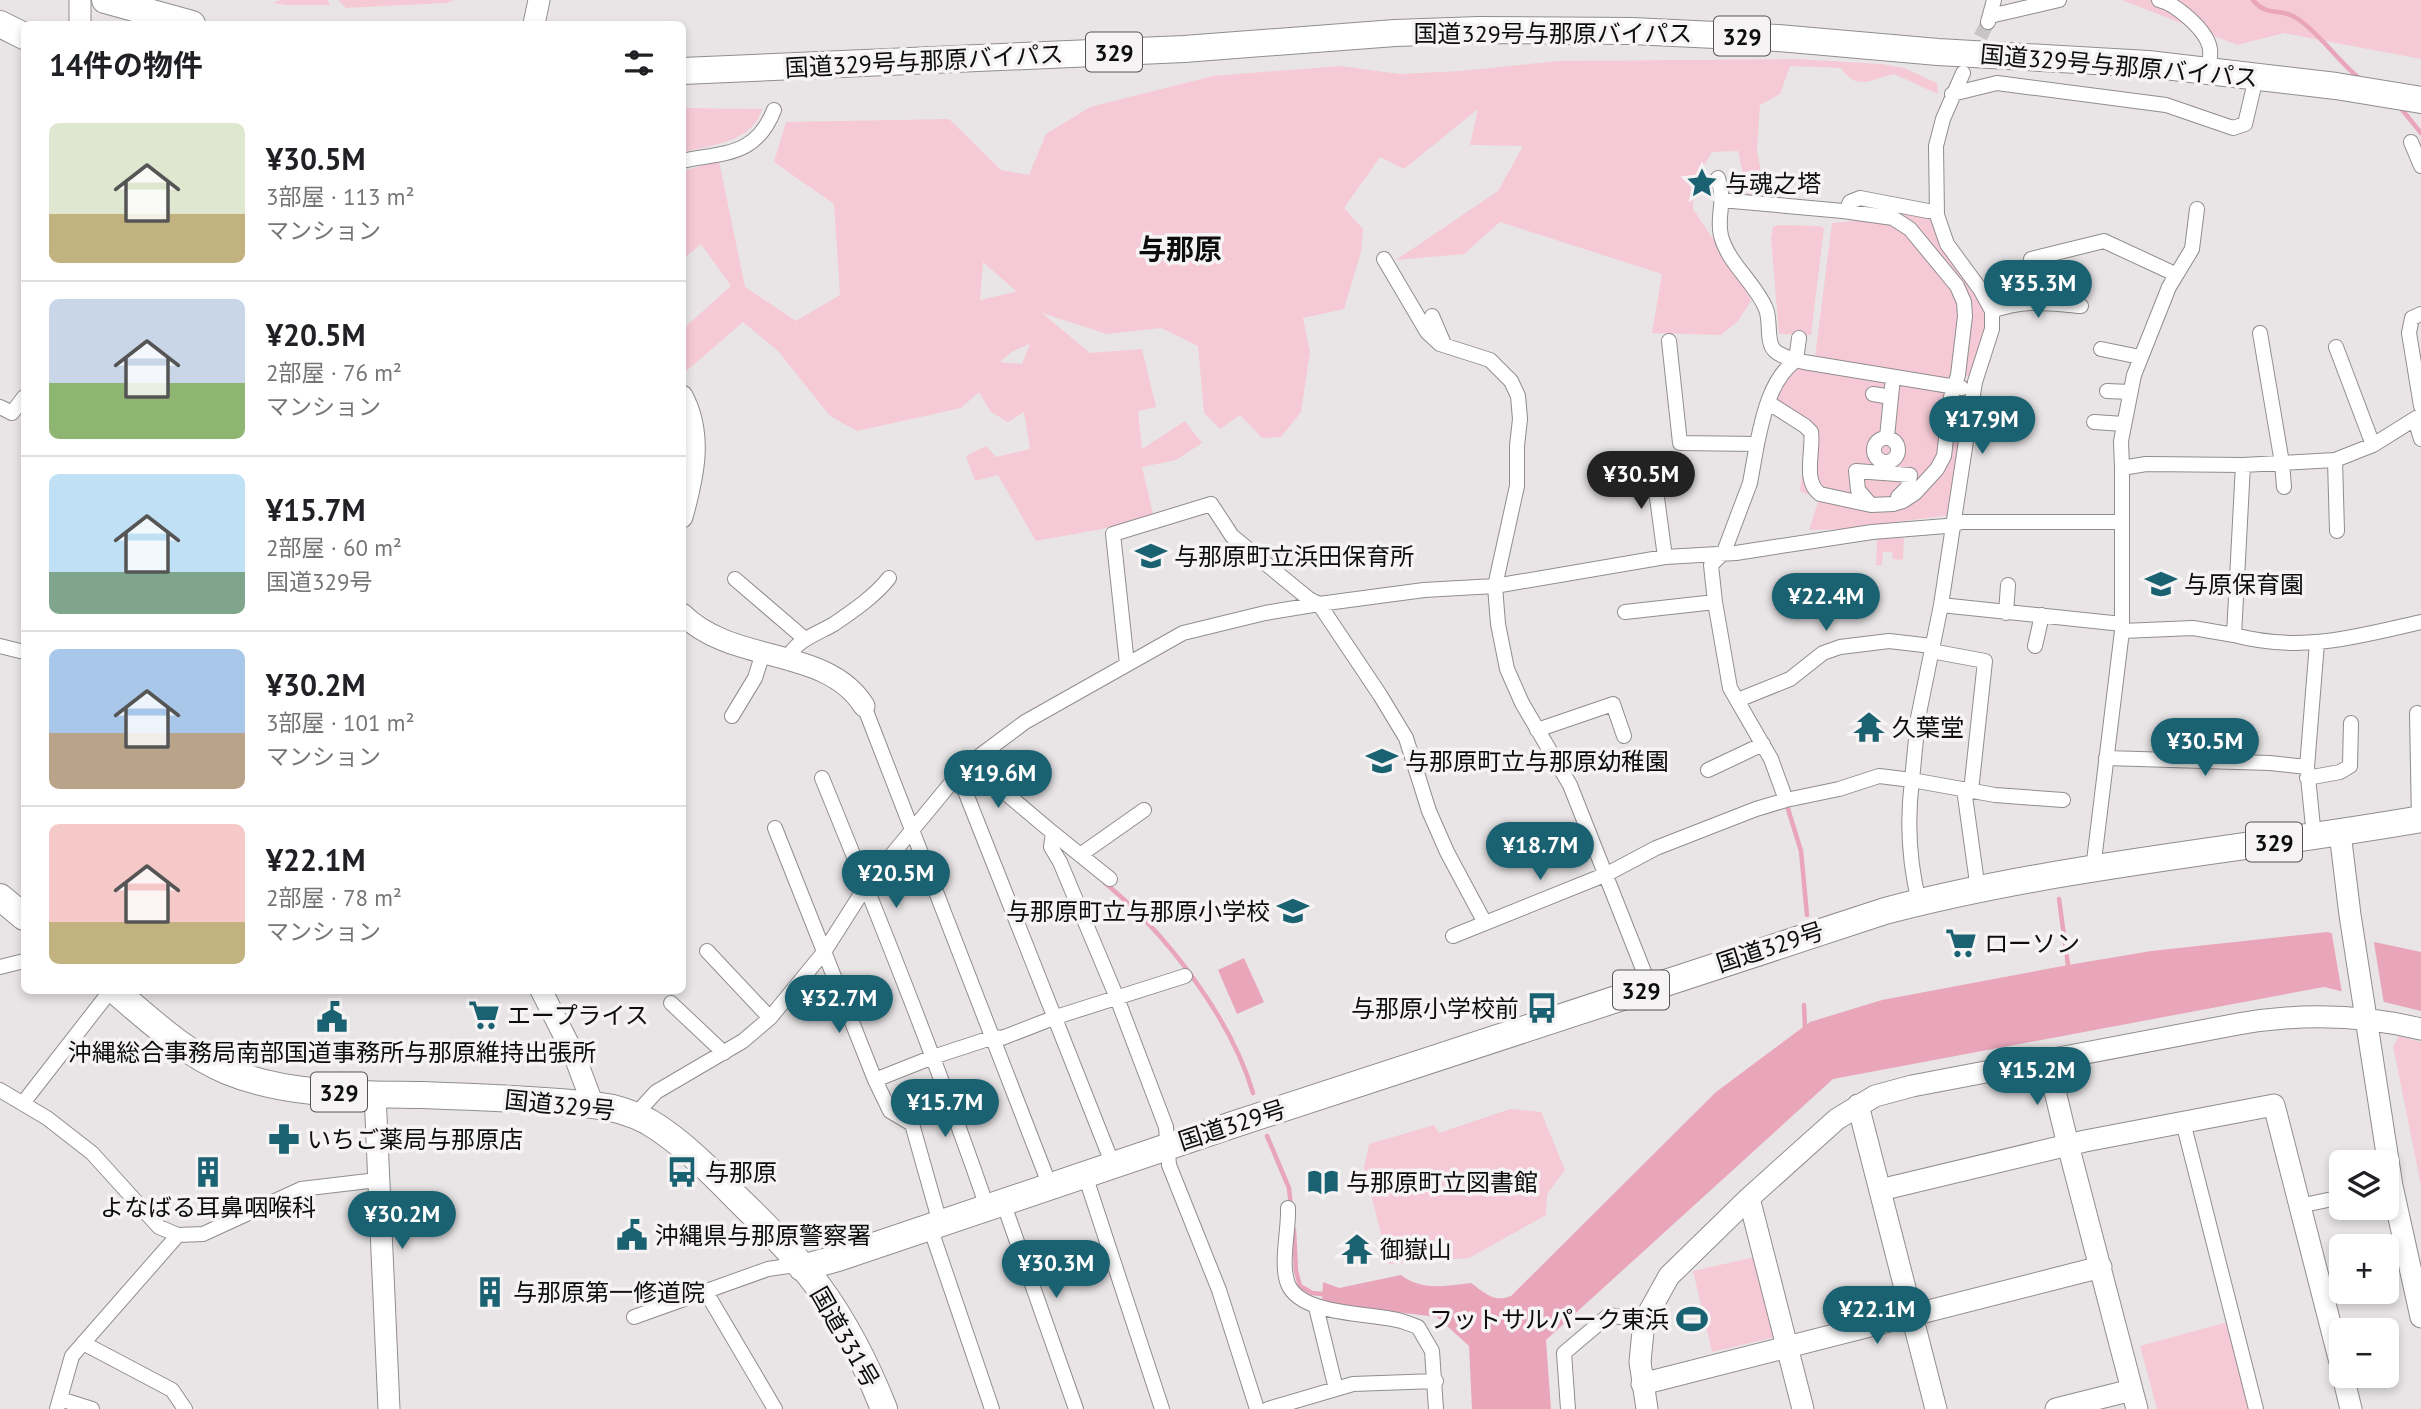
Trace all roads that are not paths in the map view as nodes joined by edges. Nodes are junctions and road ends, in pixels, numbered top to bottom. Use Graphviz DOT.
graph roads {
  1 [pos="80,0"];
  2 [pos="104,0"];
  3 [pos="539,0"];
  4 [pos="1994,0"];
  5 [pos="2059,0"];
  6 [pos="2159,0"];
  7 [pos="80,21"];
  8 [pos="181,21"];
  9 [pos="535,21"];
  10 [pos="0,24"];
  11 [pos="21,34"];
  12 [pos="686,71"];
  13 [pos="2208,71"];
  14 [pos="1963,73"];
  15 [pos="2256,78"];
  16 [pos="1952,94"];
  17 [pos="2421,100"];
  18 [pos="774,110"];
  19 [pos="2411,142"];
  20 [pos="686,160"];
  21 [pos="2421,166"];
  22 [pos="1718,178"];
  23 [pos="1721,200"];
  24 [pos="2197,209"];
  25 [pos="1936,210"];
  26 [pos="1846,211"];
  27 [pos="1384,259"];
  28 [pos="2031,259"];
  29 [pos="2175,274"];
  30 [pos="2081,306"];
  31 [pos="1992,312"];
  32 [pos="2421,314"];
  33 [pos="1432,316"];
  34 [pos="2260,332"];
  35 [pos="1799,338"];
  36 [pos="1669,341"];
  37 [pos="1444,346"];
  38 [pos="2336,347"];
  39 [pos="2101,349"];
  40 [pos="2140,356"];
  41 [pos="1796,360"];
  42 [pos="1893,377"];
  43 [pos="1954,388"];
  44 [pos="1974,389"];
  45 [pos="2107,391"];
  46 [pos="2130,392"];
  47 [pos="1873,394"];
  48 [pos="1891,397"];
  49 [pos="21,401"];
  50 [pos="1769,403"];
  51 [pos="0,407"];
  52 [pos="686,409"];
  53 [pos="2419,413"];
  54 [pos="2094,422"];
  55 [pos="2124,424"];
  56 [pos="1887,438"];
  57 [pos="2421,439"];
  58 [pos="1757,444"];
  59 [pos="2373,445"];
  60 [pos="1944,458"];
  61 [pos="1964,460"];
  62 [pos="2335,460"];
  63 [pos="1652,461"];
  64 [pos="2282,463"];
  65 [pos="2243,465"];
  66 [pos="2122,468"];
  67 [pos="687,485"];
  68 [pos="2284,487"];
  69 [pos="2121,522"];
  70 [pos="1952,524"];
  71 [pos="2337,531"];
  72 [pos="1724,552"];
  73 [pos="1665,557"];
  74 [pos="889,578"];
  75 [pos="735,579"];
  76 [pos="1495,586"];
  77 [pos="2008,586"];
  78 [pos="1715,602"];
  79 [pos="1319,604"];
  80 [pos="1941,605"];
  81 [pos="1625,612"];
  82 [pos="2006,613"];
  83 [pos="2042,615"];
  84 [pos="686,617"];
  85 [pos="2421,622"];
  86 [pos="2122,627"];
  87 [pos="2234,635"];
  88 [pos="805,639"];
  89 [pos="2317,643"];
  90 [pos="0,646"];
  91 [pos="2035,646"];
  92 [pos="1932,648"];
  93 [pos="21,651"];
  94 [pos="763,653"];
  95 [pos="787,660"];
  96 [pos="1127,664"];
  97 [pos="1738,700"];
  98 [pos="864,706"];
  99 [pos="2417,713"];
  100 [pos="732,716"];
  101 [pos="2351,723"];
  102 [pos="1537,730"];
  103 [pos="1624,736"];
  104 [pos="1763,744"];
  105 [pos="2106,758"];
  106 [pos="970,763"];
  107 [pos="1708,770"];
  108 [pos="2307,772"];
  109 [pos="956,777"];
  110 [pos="822,778"];
  111 [pos="1912,780"];
  112 [pos="1967,790"];
  113 [pos="1786,800"];
  114 [pos="2063,800"];
  115 [pos="1144,810"];
  116 [pos="2420,820"];
  117 [pos="775,828"];
  118 [pos="913,829"];
  119 [pos="1053,833"];
  120 [pos="2327,835"];
  121 [pos="1080,855"];
  122 [pos="2093,869"];
  123 [pos="1607,874"];
  124 [pos="1110,878"];
  125 [pos="866,886"];
  126 [pos="1978,890"];
  127 [pos="0,897"];
  128 [pos="1919,902"];
  129 [pos="21,914"];
  130 [pos="1485,923"];
  131 [pos="1452,936"];
  132 [pos="707,951"];
  133 [pos="824,952"];
  134 [pos="21,962"];
  135 [pos="0,967"];
  136 [pos="1185,976"];
  137 [pos="1650,987"];
  138 [pos="110,994"];
  139 [pos="118,994"];
  140 [pos="543,994"];
  141 [pos="1117,998"];
  142 [pos="671,1003"];
  143 [pos="2365,1007"];
  144 [pos="1056,1017"];
  145 [pos="771,1018"];
  146 [pos="2421,1029"];
  147 [pos="994,1037"];
  148 [pos="724,1053"];
  149 [pos="933,1057"];
  150 [pos="2051,1062"];
  151 [pos="875,1080"];
  152 [pos="0,1090"];
  153 [pos="375,1094"];
  154 [pos="23,1103"];
  155 [pos="593,1105"];
  156 [pos="1858,1105"];
  157 [pos="635,1115"];
  158 [pos="2183,1122"];
  159 [pos="2068,1144"];
  160 [pos="1167,1146"];
  161 [pos="2385,1150"];
  162 [pos="1113,1165"];
  163 [pos="1084,1175"];
  164 [pos="377,1180"];
  165 [pos="1050,1186"];
  166 [pos="1880,1190"];
  167 [pos="1749,1198"];
  168 [pos="2329,1200"];
  169 [pos="995,1205"];
  170 [pos="2299,1206"];
  171 [pos="1288,1208"];
  172 [pos="2398,1220"];
  173 [pos="935,1225"];
  174 [pos="178,1235"];
  175 [pos="2101,1267"];
  176 [pos="802,1268"];
  177 [pos="706,1292"];
  178 [pos="1316,1307"];
  179 [pos="1912,1315"];
  180 [pos="634,1317"];
  181 [pos="2421,1317"];
  182 [pos="1644,1321"];
  183 [pos="2329,1323"];
  184 [pos="83,1343"];
  185 [pos="1787,1347"];
  186 [pos="1436,1381"];
  187 [pos="1642,1384"];
  188 [pos="2346,1388"];
  189 [pos="1336,1389"];
  190 [pos="2134,1399"];
  191 [pos="58,1404"];
  192 [pos="92,1409"];
  193 [pos="185,1409"];
  194 [pos="389,1409"];
  195 [pos="775,1409"];
  196 [pos="884,1409"];
  197 [pos="992,1409"];
  198 [pos="1076,1409"];
  199 [pos="1162,1409"];
  200 [pos="1257,1409"];
  201 [pos="1268,1409"];
  202 [pos="1436,1409"];
  203 [pos="1568,1409"];
  204 [pos="1647,1409"];
  205 [pos="1803,1409"];
  206 [pos="1936,1409"];
  207 [pos="2056,1409"];
  208 [pos="2256,1409"];
  209 [pos="2351,1409"];
  1 -- 7 [label="street"];
  2 -- 8 [label="highway"];
  3 -- 9 [label="street"];
  4 -- 5 [label="street"];
  6 -- 13 [label="street"];
  10 -- 11 [label="highway"];
  12 -- 13 [label="highway, 国道329号与那原バイパス / 329"];
  13 -- 15 [label="highway, 国道329号与那原バイパス / 329"];
  14 -- 16 [label="street"];
  15 -- 16 [label="street"];
  15 -- 17 [label="highway, 国道329号与那原バイパス / 329"];
  16 -- 25 [label="street"];
  18 -- 20 [label="street"];
  19 -- 21 [label="street"];
  22 -- 23 [label="street"];
  23 -- 26 [label="street"];
  23 -- 41 [label="street"];
  24 -- 29 [label="street"];
  25 -- 26 [label="street"];
  25 -- 31 [label="street"];
  26 -- 43 [label="street"];
  27 -- 37 [label="street"];
  28 -- 29 [label="street"];
  29 -- 40 [label="street"];
  30 -- 31 [label="street"];
  31 -- 44 [label="street"];
  32 -- 53 [label="street"];
  33 -- 37 [label="street"];
  34 -- 64 [label="street"];
  35 -- 41 [label="street"];
  36 -- 58 [label="street"];
  37 -- 76 [label="street"];
  38 -- 59 [label="street"];
  39 -- 40 [label="street"];
  40 -- 46 [label="street"];
  41 -- 42 [label="street"];
  41 -- 50 [label="street"];
  42 -- 43 [label="street"];
  42 -- 48 [label="street"];
  43 -- 44 [label="street"];
  43 -- 60 [label="street"];
  44 -- 61 [label="street"];
  45 -- 46 [label="street"];
  46 -- 55 [label="street"];
  47 -- 48 [label="street"];
  48 -- 56 [label="street"];
  49 -- 51 [label="street"];
  50 -- 58 [label="street"];
  50 -- 60 [label="street"];
  52 -- 67 [label="street"];
  53 -- 57 [label="street"];
  53 -- 59 [label="street"];
  54 -- 55 [label="street"];
  55 -- 66 [label="street"];
  58 -- 72 [label="street"];
  59 -- 62 [label="street"];
  60 -- 61 [label="street"];
  61 -- 70 [label="street"];
  62 -- 64 [label="street"];
  62 -- 71 [label="street"];
  63 -- 73 [label="street"];
  64 -- 65 [label="street"];
  64 -- 68 [label="street"];
  65 -- 66 [label="street"];
  65 -- 87 [label="street"];
  66 -- 69 [label="street"];
  69 -- 70 [label="street"];
  69 -- 86 [label="street"];
  70 -- 72 [label="street"];
  70 -- 80 [label="street"];
  72 -- 73 [label="street"];
  72 -- 78 [label="street"];
  73 -- 76 [label="street"];
  74 -- 88 [label="street"];
  75 -- 88 [label="street"];
  76 -- 79 [label="street"];
  76 -- 102 [label="street"];
  77 -- 82 [label="street"];
  78 -- 81 [label="street"];
  78 -- 97 [label="street"];
  79 -- 96 [label="street"];
  79 -- 96 [label="street"];
  79 -- 130 [label="street"];
  80 -- 82 [label="street"];
  80 -- 92 [label="street"];
  82 -- 83 [label="street"];
  83 -- 86 [label="street"];
  83 -- 91 [label="street"];
  84 -- 94 [label="street"];
  85 -- 89 [label="street"];
  86 -- 87 [label="street"];
  86 -- 105 [label="street"];
  87 -- 89 [label="street"];
  88 -- 95 [label="street"];
  89 -- 108 [label="street"];
  90 -- 93 [label="street"];
  92 -- 97 [label="street"];
  92 -- 111 [label="street"];
  92 -- 112 [label="street"];
  94 -- 95 [label="street"];
  94 -- 100 [label="street"];
  95 -- 98 [label="street"];
  96 -- 106 [label="street"];
  97 -- 104 [label="street"];
  98 -- 118 [label="street"];
  99 -- 116 [label="street"];
  101 -- 108 [label="street"];
  102 -- 103 [label="street"];
  102 -- 123 [label="street"];
  104 -- 107 [label="street"];
  104 -- 113 [label="street"];
  105 -- 108 [label="street"];
  105 -- 122 [label="street"];
  106 -- 109 [label="street"];
  106 -- 119 [label="street"];
  108 -- 120 [label="street"];
  109 -- 118 [label="street"];
  109 -- 144 [label="street"];
  110 -- 125 [label="street"];
  111 -- 112 [label="street"];
  111 -- 113 [label="street"];
  111 -- 128 [label="street"];
  112 -- 114 [label="street"];
  112 -- 126 [label="street"];
  113 -- 123 [label="street"];
  115 -- 121 [label="street"];
  116 -- 120 [label="highway, 国道329号 / 329"];
  117 -- 133 [label="street"];
  118 -- 125 [label="street"];
  118 -- 147 [label="street"];
  119 -- 121 [label="street"];
  119 -- 141 [label="street"];
  120 -- 122 [label="highway, 国道329号 / 329"];
  120 -- 143 [label="street"];
  121 -- 124 [label="street"];
  122 -- 126 [label="highway, 国道329号 / 329"];
  123 -- 130 [label="street"];
  123 -- 137 [label="street"];
  125 -- 133 [label="street"];
  125 -- 149 [label="street"];
  126 -- 128 [label="highway, 国道329号 / 329"];
  127 -- 129 [label="highway"];
  128 -- 137 [label="highway, 国道329号 / 329"];
  130 -- 131 [label="street"];
  132 -- 145 [label="street"];
  133 -- 145 [label="street"];
  133 -- 151 [label="street"];
  134 -- 135 [label="street"];
  136 -- 141 [label="street"];
  137 -- 160 [label="highway, 国道329号 / 329"];
  138 -- 154 [label="street"];
  139 -- 153 [label="highway, 国道329号 / 329"];
  140 -- 155 [label="street"];
  141 -- 144 [label="street"];
  141 -- 160 [label="street"];
  142 -- 148 [label="street"];
  143 -- 146 [label="street"];
  143 -- 150 [label="street"];
  143 -- 161 [label="street"];
  144 -- 147 [label="street"];
  144 -- 162 [label="street"];
  145 -- 148 [label="street"];
  147 -- 149 [label="street"];
  147 -- 165 [label="street"];
  148 -- 157 [label="street"];
  149 -- 151 [label="street"];
  149 -- 169 [label="street"];
  150 -- 156 [label="street"];
  150 -- 159 [label="street"];
  151 -- 173 [label="street"];
  152 -- 154 [label="street"];
  153 -- 155 [label="highway, 国道329号 / 329"];
  153 -- 164 [label="street"];
  154 -- 174 [label="street"];
  155 -- 157 [label="highway, 国道329号 / 329"];
  156 -- 166 [label="street"];
  156 -- 167 [label="street"];
  157 -- 176 [label="highway, 国道329号 / 329"];
  158 -- 159 [label="street"];
  158 -- 170 [label="street"];
  158 -- 208 [label="street"];
  159 -- 166 [label="street"];
  159 -- 175 [label="street"];
  160 -- 162 [label="highway, 国道329号 / 329"];
  160 -- 200 [label="street"];
  162 -- 163 [label="highway, 国道329号 / 329"];
  163 -- 165 [label="highway, 国道329号 / 329"];
  163 -- 199 [label="street"];
  164 -- 174 [label="street"];
  164 -- 194 [label="street"];
  165 -- 169 [label="highway, 国道329号 / 329"];
  166 -- 179 [label="street"];
  167 -- 182 [label="street"];
  167 -- 185 [label="street"];
  168 -- 170 [label="street"];
  169 -- 173 [label="highway, 国道329号 / 329"];
  169 -- 198 [label="street"];
  170 -- 183 [label="street"];
  171 -- 178 [label="street"];
  172 -- 181 [label="street"];
  173 -- 176 [label="highway, 国道329号 / 329"];
  173 -- 197 [label="street"];
  174 -- 184 [label="street"];
  175 -- 179 [label="street"];
  175 -- 190 [label="street"];
  176 -- 177 [label="street"];
  176 -- 196 [label="highway, 国道331号"];
  177 -- 180 [label="street"];
  177 -- 195 [label="street"];
  178 -- 186 [label="street"];
  178 -- 189 [label="street"];
  179 -- 185 [label="street"];
  179 -- 206 [label="street"];
  182 -- 187 [label="street"];
  182 -- 203 [label="street"];
  184 -- 191 [label="street"];
  184 -- 193 [label="street"];
  185 -- 187 [label="street"];
  185 -- 205 [label="street"];
  186 -- 189 [label="street"];
  186 -- 202 [label="street"];
  187 -- 204 [label="street"];
  188 -- 209 [label="street"];
  189 -- 201 [label="street"];
  190 -- 207 [label="street"];
  191 -- 192 [label="street"];
}
